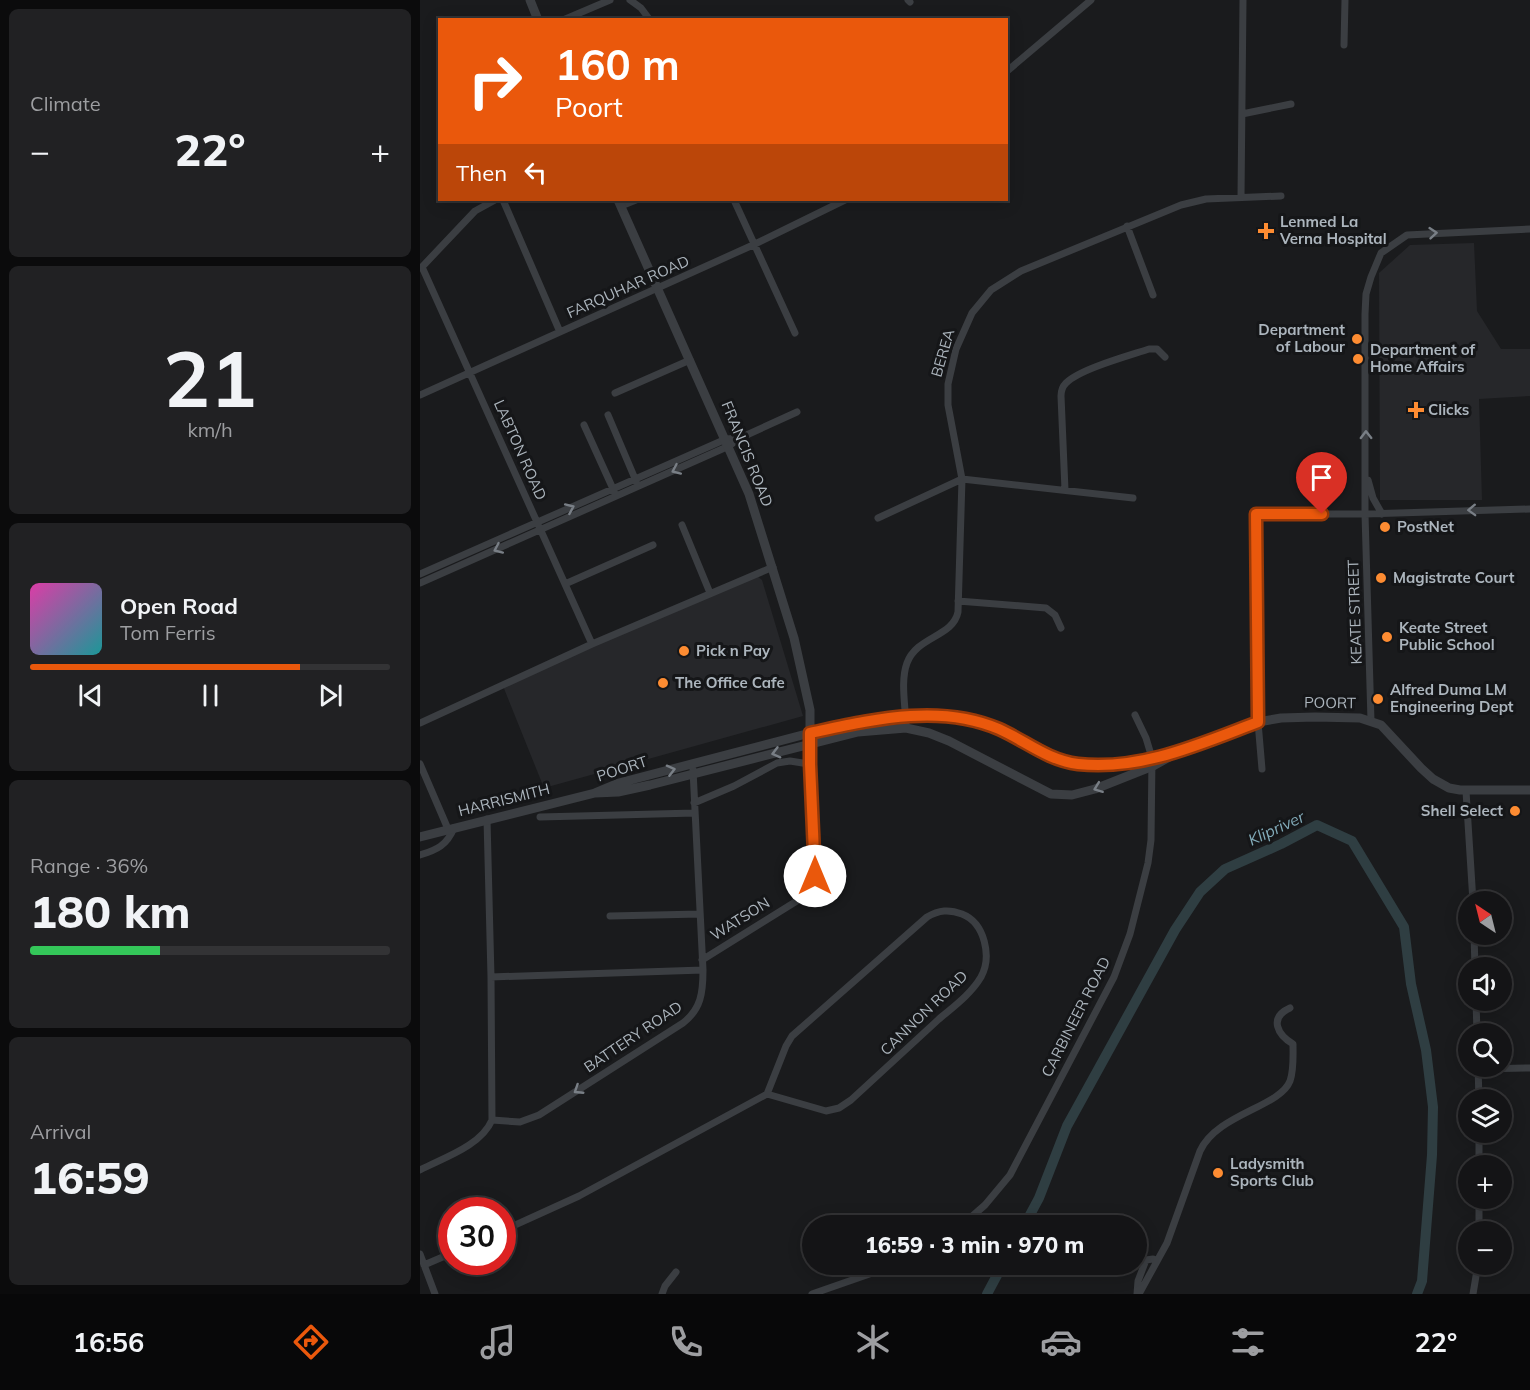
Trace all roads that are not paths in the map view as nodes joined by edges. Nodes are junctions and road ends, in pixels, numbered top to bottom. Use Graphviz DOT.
graph roads {
  1 [pos="530,0"];
  2 [pos="610,0"];
  3 [pos="630,0"];
  4 [pos="1091,0"];
  5 [pos="1243,0"];
  6 [pos="1345,0"];
  7 [pos="537,18"];
  8 [pos="568,18"];
  9 [pos="648,18"];
  10 [pos="1344,45"];
  11 [pos="1008,70"];
  12 [pos="1291,104"];
  13 [pos="1242,114"];
  14 [pos="1281,196"];
  15 [pos="1241,197"];
  16 [pos="493,201"];
  17 [pos="503,201"];
  18 [pos="734,201"];
  19 [pos="843,201"];
  20 [pos="620,203"];
  21 [pos="1127,226"];
  22 [pos="1530,229"];
  23 [pos="753,245"];
  24 [pos="421,268"];
  25 [pos="657,288"];
  26 [pos="1154,295"];
  27 [pos="561,332"];
  28 [pos="795,333"];
  29 [pos="1165,357"];
  30 [pos="690,360"];
  31 [pos="471,372"];
  32 [pos="615,393"];
  33 [pos="420,395"];
  34 [pos="797,412"];
  35 [pos="608,414"];
  36 [pos="584,425"];
  37 [pos="728,442"];
  38 [pos="1366,471"];
  39 [pos="635,478"];
  40 [pos="962,479"];
  41 [pos="638,486"];
  42 [pos="613,488"];
  43 [pos="1065,490"];
  44 [pos="616,496"];
  45 [pos="1133,498"];
  46 [pos="1530,509"];
  47 [pos="1365,514"];
  48 [pos="1382,514"];
  49 [pos="878,518"];
  50 [pos="538,522"];
  51 [pos="682,525"];
  52 [pos="541,530"];
  53 [pos="653,545"];
  54 [pos="446,562"];
  55 [pos="773,567"];
  56 [pos="449,570"];
  57 [pos="420,573"];
  58 [pos="420,583"];
  59 [pos="565,584"];
  60 [pos="711,593"];
  61 [pos="958,601"];
  62 [pos="1061,628"];
  63 [pos="592,644"];
  64 [pos="1135,715"];
  65 [pos="906,716"];
  66 [pos="1371,721"];
  67 [pos="1258,722"];
  68 [pos="420,723"];
  69 [pos="906,728"];
  70 [pos="810,733"];
  71 [pos="810,744"];
  72 [pos="1152,762"];
  73 [pos="420,764"];
  74 [pos="810,764"];
  75 [pos="693,769"];
  76 [pos="1262,769"];
  77 [pos="1530,790"];
  78 [pos="1466,791"];
  79 [pos="595,793"];
  80 [pos="694,803"];
  81 [pos="695,813"];
  82 [pos="540,817"];
  83 [pos="488,819"];
  84 [pos="451,829"];
  85 [pos="420,837"];
  86 [pos="420,855"];
  87 [pos="1472,891"];
  88 [pos="700,914"];
  89 [pos="610,916"];
  90 [pos="702,960"];
  91 [pos="703,970"];
  92 [pos="492,977"];
  93 [pos="1290,1008"];
  94 [pos="1512,1068"];
  95 [pos="1530,1068"];
  96 [pos="767,1094"];
  97 [pos="492,1120"];
  98 [pos="420,1170"];
  99 [pos="972,1215"];
  100 [pos="516,1225"];
  101 [pos="420,1254"];
  102 [pos="438,1259"];
  103 [pos="424,1265"];
  104 [pos="676,1272"];
  105 [pos="866,1275"];
  106 [pos="1476,1275"];
  107 [pos="435,1294"];
  108 [pos="662,1294"];
  109 [pos="812,1294"];
  110 [pos="1138,1294"];
  111 [pos="1473,1294"];
  1 -- 7 [label="street"];
  2 -- 8 [label="street"];
  3 -- 9 [label="street"];
  4 -- 11 [label="street"];
  5 -- 13 [label="street"];
  6 -- 10 [label="street"];
  12 -- 13 [label="street"];
  13 -- 15 [label="street"];
  14 -- 15 [label="street, BEREA"];
  15 -- 21 [label="street, BEREA"];
  16 -- 24 [label="street"];
  17 -- 27 [label="street"];
  18 -- 23 [label="street"];
  19 -- 23 [label="street, FARQUHAR ROAD"];
  20 -- 25 [label="street, FRANCIS ROAD"];
  21 -- 26 [label="street"];
  21 -- 40 [label="street, BEREA"];
  38 -- 22 [label="street, KEATE STREET, one-way"];
  23 -- 25 [label="street, FARQUHAR ROAD"];
  23 -- 28 [label="street"];
  24 -- 31 [label="street, LABTON ROAD"];
  25 -- 27 [label="street, FARQUHAR ROAD"];
  25 -- 30 [label="street, FRANCIS ROAD"];
  27 -- 31 [label="street, FARQUHAR ROAD"];
  29 -- 43 [label="street"];
  30 -- 32 [label="street"];
  30 -- 37 [label="street, FRANCIS ROAD"];
  31 -- 33 [label="street, FARQUHAR ROAD"];
  31 -- 50 [label="street, LABTON ROAD"];
  34 -- 37 [label="street"];
  35 -- 39 [label="street"];
  36 -- 42 [label="street"];
  37 -- 39 [label="street"];
  37 -- 41 [label="street, one-way"];
  37 -- 55 [label="street, FRANCIS ROAD"];
  38 -- 47 [label="street, KEATE STREET"];
  38 -- 48 [label="street"];
  39 -- 41 [label="street"];
  39 -- 42 [label="street"];
  40 -- 43 [label="street"];
  40 -- 49 [label="street"];
  40 -- 61 [label="street, BEREA"];
  41 -- 44 [label="street"];
  42 -- 44 [label="street"];
  50 -- 42 [label="street, one-way"];
  43 -- 45 [label="street"];
  44 -- 52 [label="street"];
  46 -- 48 [label="street, one-way"];
  47 -- 48 [label="street"];
  47 -- 66 [label="street, KEATE STREET"];
  47 -- 67 [label="street"];
  50 -- 52 [label="street, LABTON ROAD"];
  50 -- 54 [label="street"];
  51 -- 60 [label="street"];
  52 -- 56 [label="street, one-way"];
  52 -- 59 [label="street, LABTON ROAD"];
  53 -- 59 [label="street"];
  54 -- 56 [label="street"];
  54 -- 57 [label="street"];
  55 -- 60 [label="street"];
  55 -- 70 [label="street, FRANCIS ROAD"];
  56 -- 58 [label="street"];
  59 -- 63 [label="street, LABTON ROAD"];
  60 -- 63 [label="street"];
  61 -- 62 [label="street"];
  61 -- 65 [label="street, BEREA"];
  63 -- 68 [label="street"];
  64 -- 72 [label="street"];
  65 -- 69 [label="street, BEREA"];
  65 -- 70 [label="street, POORT"];
  65 -- 72 [label="street, POORT"];
  66 -- 67 [label="street, POORT"];
  66 -- 78 [label="street, POORT"];
  67 -- 72 [label="street, POORT"];
  67 -- 76 [label="street"];
  69 -- 71 [label="street, POORT"];
  72 -- 69 [label="street, POORT, one-way"];
  70 -- 71 [label="street, WATSON"];
  70 -- 75 [label="street, POORT"];
  71 -- 74 [label="street, WATSON"];
  71 -- 75 [label="street, POORT, one-way"];
  72 -- 99 [label="street, CARBINEER ROAD"];
  73 -- 84 [label="street"];
  74 -- 80 [label="street"];
  74 -- 90 [label="street, WATSON"];
  75 -- 79 [label="street, POORT"];
  75 -- 80 [label="street, BATTERY ROAD"];
  77 -- 78 [label="street, POORT"];
  78 -- 87 [label="street"];
  79 -- 83 [label="street, HARRISMITH"];
  80 -- 81 [label="street, BATTERY ROAD"];
  81 -- 82 [label="street"];
  81 -- 88 [label="street, BATTERY ROAD"];
  83 -- 84 [label="street, HARRISMITH"];
  83 -- 92 [label="street"];
  84 -- 85 [label="street, HARRISMITH"];
  84 -- 86 [label="street"];
  88 -- 89 [label="street"];
  88 -- 90 [label="street, BATTERY ROAD"];
  90 -- 91 [label="street, BATTERY ROAD"];
  91 -- 92 [label="street"];
  91 -- 97 [label="street, BATTERY ROAD, one-way"];
  92 -- 97 [label="street"];
  93 -- 110 [label="street"];
  94 -- 95 [label="street"];
  96 -- 96 [label="street, CANNON ROAD"];
  96 -- 100 [label="street"];
  97 -- 98 [label="street"];
  101 -- 103 [label="street"];
  102 -- 103 [label="street"];
  103 -- 107 [label="street"];
  104 -- 108 [label="street"];
  105 -- 109 [label="street"];
  106 -- 111 [label="street"];
}
